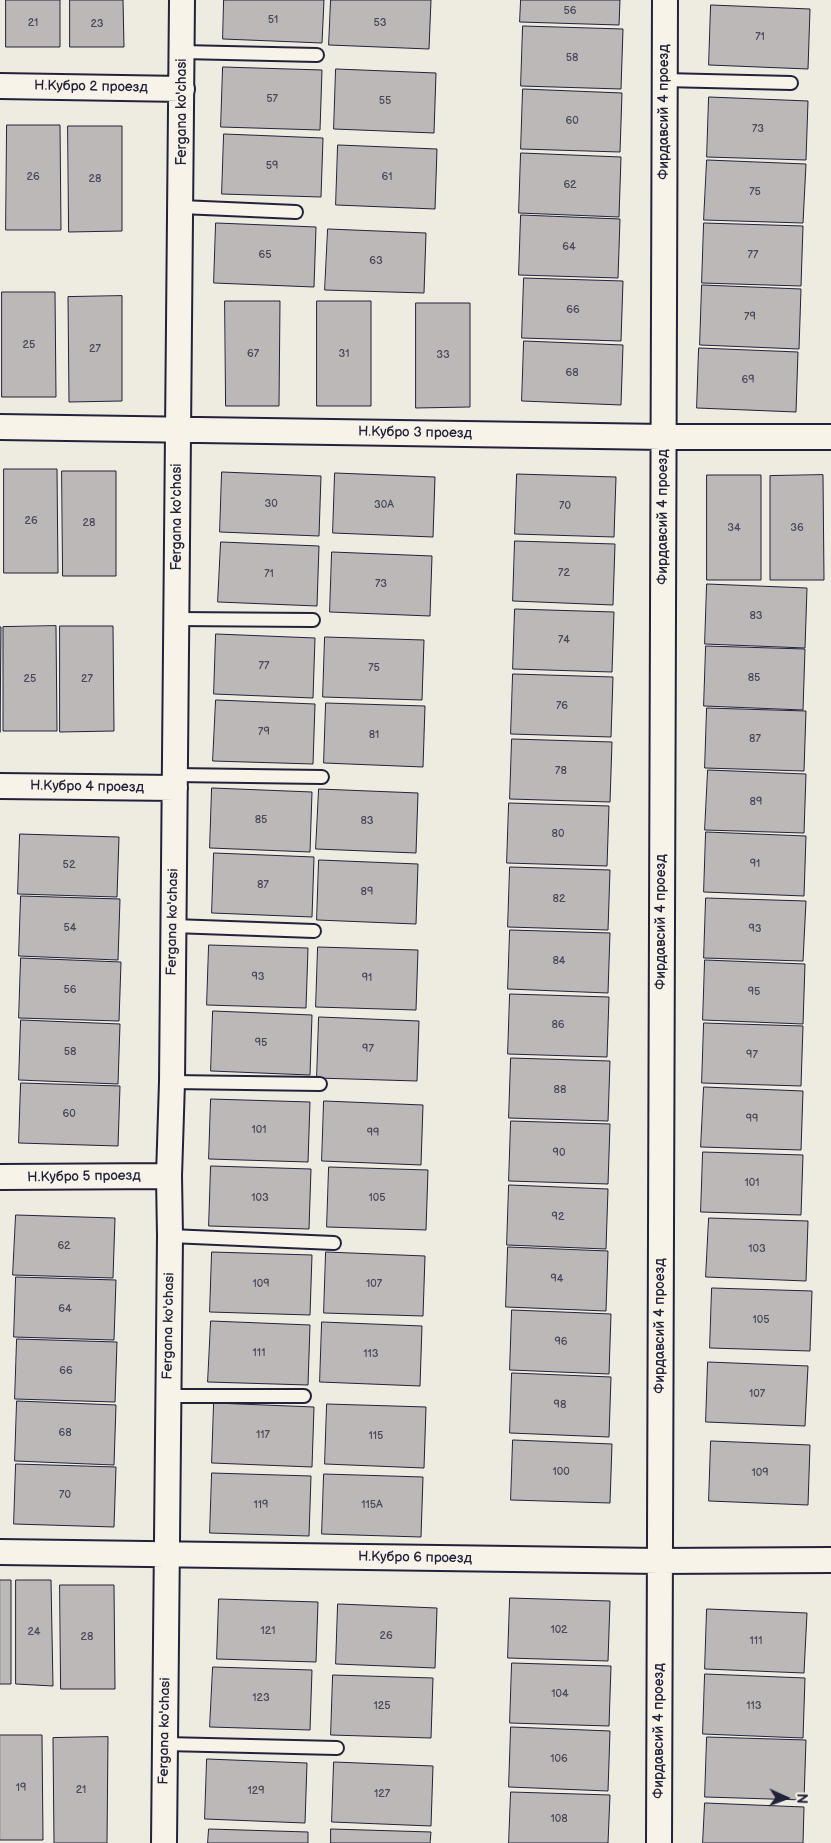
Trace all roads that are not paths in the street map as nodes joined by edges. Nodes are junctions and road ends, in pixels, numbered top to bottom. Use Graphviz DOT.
graph roads {
  1 [pos="182,0"];
  2 [pos="664,0"];
  3 [pos="182,52"];
  4 [pos="317,55"];
  5 [pos="664,80"];
  6 [pos="791,83"];
  7 [pos="0,86"];
  8 [pos="182,88"];
  9 [pos="181,207"];
  10 [pos="296,212"];
  11 [pos="0,428"];
  12 [pos="178,430"];
  13 [pos="664,437"];
  14 [pos="831,437"];
  15 [pos="176,619"];
  16 [pos="313,620"];
  17 [pos="322,777"];
  18 [pos="175,781"];
  19 [pos="0,786"];
  20 [pos="173,926"];
  21 [pos="314,931"];
  22 [pos="172,1082"];
  23 [pos="320,1084"];
  24 [pos="169,1176"];
  25 [pos="0,1178"];
  26 [pos="170,1236"];
  27 [pos="334,1243"];
  28 [pos="168,1396"];
  29 [pos="304,1396"];
  30 [pos="0,1552"];
  31 [pos="167,1555"];
  32 [pos="831,1560"];
  33 [pos="659,1561"];
  34 [pos="165,1744"];
  35 [pos="337,1748"];
  36 [pos="164,1843"];
  37 [pos="659,1843"];
  1 -- 3 [label="street, Fergana ko'chasi"];
  2 -- 5 [label="street, Фирдавсий 4 проезд"];
  3 -- 4 [label="lane"];
  3 -- 8 [label="street, Fergana ko'chasi"];
  5 -- 6 [label="lane"];
  5 -- 13 [label="street, Фирдавсий 4 проезд"];
  7 -- 8 [label="street, Н.Кубро 2 проезд"];
  8 -- 9 [label="street, Fergana ko'chasi"];
  9 -- 10 [label="lane"];
  9 -- 12 [label="street, Fergana ko'chasi"];
  11 -- 12 [label="street, Н.Кубро 3 проезд"];
  12 -- 13 [label="street, Н.Кубро 3 проезд"];
  12 -- 15 [label="street, Fergana ko'chasi"];
  13 -- 14 [label="street, Н.Кубро 3 проезд"];
  13 -- 33 [label="street, Фирдавсий 4 проезд"];
  15 -- 16 [label="lane"];
  15 -- 18 [label="street, Fergana ko'chasi"];
  17 -- 18 [label="lane"];
  18 -- 19 [label="street, Н.Кубро 4 проезд"];
  18 -- 20 [label="street, Fergana ko'chasi"];
  20 -- 21 [label="lane"];
  20 -- 22 [label="street, Fergana ko'chasi"];
  22 -- 23 [label="lane"];
  22 -- 24 [label="street, Fergana ko'chasi"];
  24 -- 25 [label="street, Н.Кубро 5 проезд"];
  24 -- 26 [label="street, Fergana ko'chasi"];
  26 -- 27 [label="lane"];
  26 -- 28 [label="street, Fergana ko'chasi"];
  28 -- 29 [label="lane"];
  28 -- 31 [label="street, Fergana ko'chasi"];
  30 -- 31 [label="street, Н.Кубро 6 проезд"];
  31 -- 33 [label="street, Н.Кубро 6 проезд"];
  31 -- 34 [label="street, Fergana ko'chasi"];
  32 -- 33 [label="street, Н.Кубро 6 проезд"];
  33 -- 37 [label="street, Фирдавсий 4 проезд"];
  34 -- 35 [label="lane"];
  34 -- 36 [label="street, Fergana ko'chasi"];
}
